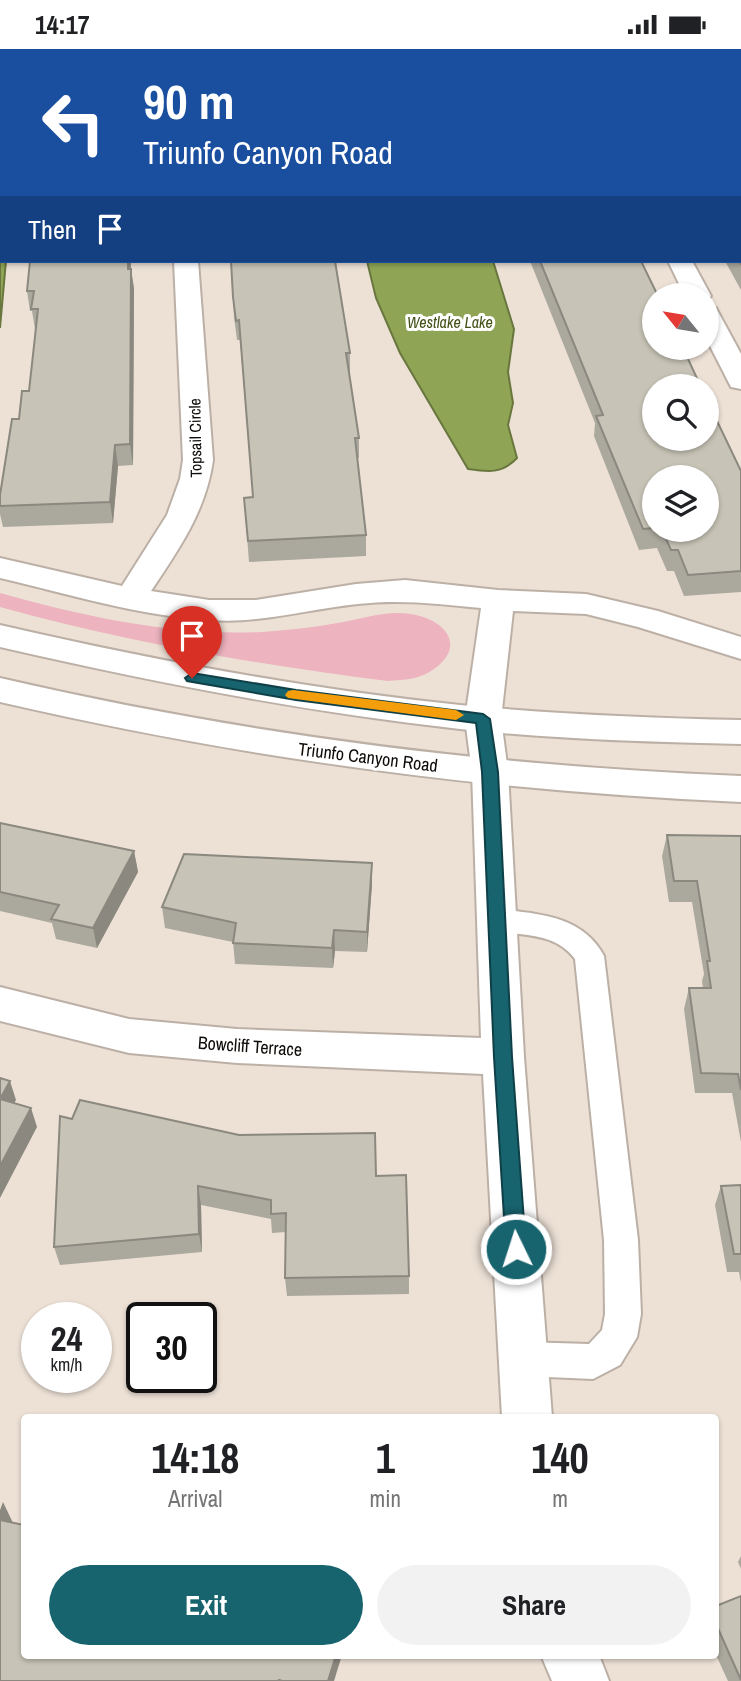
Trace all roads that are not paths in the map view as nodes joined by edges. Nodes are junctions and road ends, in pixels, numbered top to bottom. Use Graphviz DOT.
graph roads {
  1 [pos="186,263"];
  2 [pos="681,263"];
  3 [pos="691,283"];
  4 [pos="719,338"];
  5 [pos="741,381"];
  6 [pos="0,568"];
  7 [pos="130,598"];
  8 [pos="498,600"];
  9 [pos="0,636"];
  10 [pos="741,647"];
  11 [pos="0,691"];
  12 [pos="483,719"];
  13 [pos="741,732"];
  14 [pos="490,772"];
  15 [pos="741,789"];
  16 [pos="496,920"];
  17 [pos="0,1004"];
  18 [pos="503,1057"];
  19 [pos="524,1359"];
  20 [pos="527,1414"];
  21 [pos="571,1659"];
  22 [pos="581,1681"];
  1 -- 7 [label="street, Topsail Circle"];
  2 -- 3 [label="street"];
  4 -- 5 [label="street"];
  6 -- 7 [label="street"];
  7 -- 8 [label="street"];
  8 -- 10 [label="street"];
  8 -- 12 [label="street"];
  9 -- 12 [label="street"];
  11 -- 14 [label="street, Triunfo Canyon Road"];
  12 -- 13 [label="street"];
  12 -- 14 [label="street"];
  14 -- 15 [label="street, Triunfo Canyon Road"];
  14 -- 16 [label="street"];
  16 -- 18 [label="street"];
  16 -- 19 [label="lane"];
  17 -- 18 [label="street, Bowcliff Terrace"];
  18 -- 19 [label="street"];
  19 -- 20 [label="street"];
  21 -- 22 [label="street"];
}
